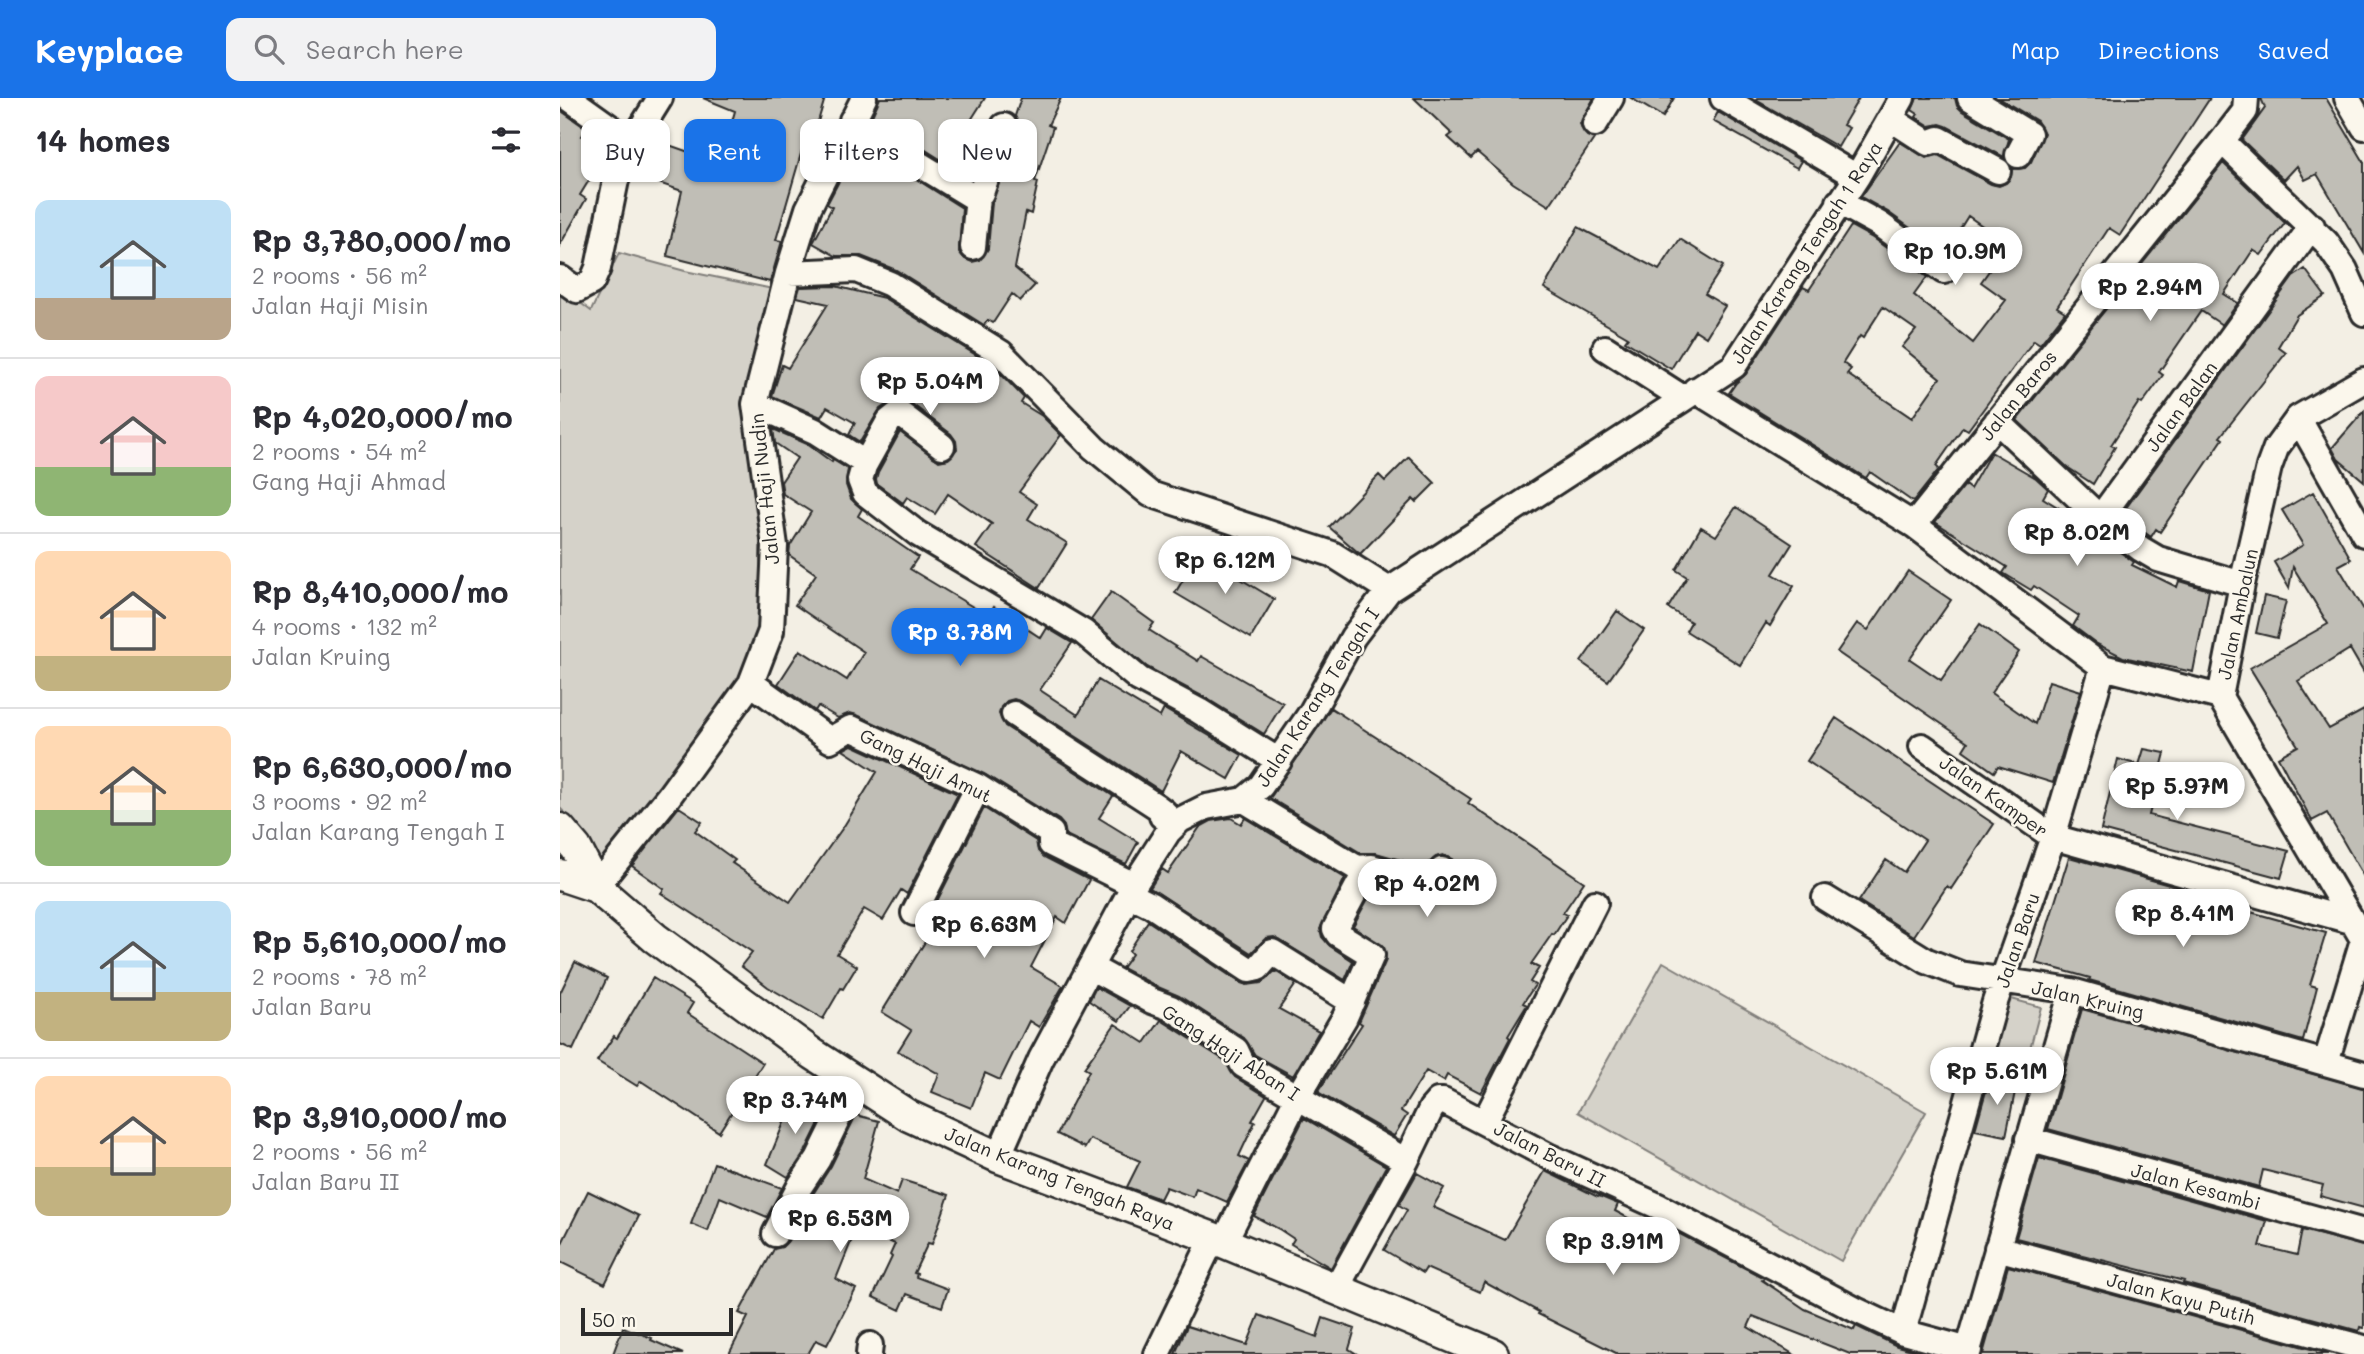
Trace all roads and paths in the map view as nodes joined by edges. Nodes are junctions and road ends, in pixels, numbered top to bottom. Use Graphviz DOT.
graph roads {
  1 [pos="569,98"];
  2 [pos="660,98"];
  3 [pos="1611,98"];
  4 [pos="1723,98"];
  5 [pos="1970,98"];
  6 [pos="2246,98"];
  7 [pos="2347,98"];
  8 [pos="858,109"];
  9 [pos="1896,109"];
  10 [pos="598,119"];
  11 [pos="647,119"];
  12 [pos="1595,124"];
  13 [pos="2364,127"];
  14 [pos="2222,141"];
  15 [pos="2018,155"];
  16 [pos="1998,171"];
  17 [pos="1857,177"];
  18 [pos="616,182"];
  19 [pos="984,182"];
  20 [pos="978,197"];
  21 [pos="1839,202"];
  22 [pos="2312,226"];
  23 [pos="973,247"];
  24 [pos="1944,271"];
  25 [pos="788,274"];
  26 [pos="569,284"];
  27 [pos="2364,313"];
  28 [pos="1605,348"];
  29 [pos="2364,380"];
  30 [pos="1689,394"];
  31 [pos="755,404"];
  32 [pos="2298,418"];
  33 [pos="1997,421"];
  34 [pos="942,446"];
  35 [pos="864,466"];
  36 [pos="2100,518"];
  37 [pos="1914,525"];
  38 [pos="2364,534"];
  39 [pos="2242,584"];
  40 [pos="1389,590"];
  41 [pos="2103,667"];
  42 [pos="751,683"];
  43 [pos="2220,697"];
  44 [pos="1014,714"];
  45 [pos="1922,746"];
  46 [pos="1279,761"];
  47 [pos="978,787"];
  48 [pos="1244,800"];
  49 [pos="1174,825"];
  50 [pos="560,830"];
  51 [pos="2053,837"];
  52 [pos="1367,869"];
  53 [pos="1442,870"];
  54 [pos="560,875"];
  55 [pos="596,887"];
  56 [pos="1132,890"];
  57 [pos="1825,898"];
  58 [pos="1595,903"];
  59 [pos="914,913"];
  60 [pos="2359,934"];
  61 [pos="1090,967"];
  62 [pos="2002,982"];
  63 [pos="2072,991"];
  64 [pos="1352,1002"];
  65 [pos="2326,1062"];
  66 [pos="2364,1074"];
  67 [pos="859,1085"];
  68 [pos="1298,1096"];
  69 [pos="1485,1121"];
  70 [pos="2028,1139"];
  71 [pos="998,1157"];
  72 [pos="1406,1161"];
  73 [pos="2364,1232"];
  74 [pos="775,1234"];
  75 [pos="1219,1240"];
  76 [pos="1997,1248"];
  77 [pos="1336,1289"];
  78 [pos="1903,1332"];
  79 [pos="2364,1348"];
  80 [pos="1968,1352"];
  81 [pos="1157,1354"];
  82 [pos="1493,1354"];
  1 -- 10 [label="street"];
  2 -- 11 [label="street"];
  3 -- 12 [label="street"];
  4 -- 17 [label="street"];
  5 -- 15 [label="street"];
  6 -- 14 [label="street, Jalan Baros"];
  7 -- 13 [label="street"];
  8 -- 20 [label="street"];
  8 -- 25 [label="street, Jalan Haji Nudin"];
  9 -- 16 [label="street"];
  9 -- 17 [label="street, Jalan Karang Tengah 1 Raya"];
  14 -- 22 [label="street"];
  14 -- 33 [label="street, Jalan Baros"];
  17 -- 21 [label="street, Jalan Karang Tengah 1 Raya"];
  18 -- 26 [label="street"];
  19 -- 20 [label="street"];
  20 -- 23 [label="street"];
  21 -- 24 [label="street"];
  21 -- 30 [label="street, Jalan Karang Tengah 1 Raya"];
  22 -- 27 [label="street"];
  22 -- 36 [label="street, Jalan Balan"];
  25 -- 31 [label="street, Jalan Haji Nudin"];
  25 -- 40 [label="street"];
  28 -- 30 [label="street"];
  29 -- 32 [label="street, Jalan Ambalun"];
  30 -- 37 [label="street"];
  30 -- 40 [label="street, Jalan Karang Tengah I"];
  31 -- 35 [label="street"];
  31 -- 42 [label="street, Jalan Haji Nudin"];
  32 -- 38 [label="street"];
  32 -- 39 [label="street, Jalan Ambalun"];
  33 -- 36 [label="street"];
  33 -- 37 [label="street, Jalan Baros"];
  34 -- 35 [label="street"];
  35 -- 46 [label="street"];
  36 -- 39 [label="street"];
  37 -- 41 [label="street"];
  39 -- 43 [label="street, Jalan Ambalun"];
  40 -- 46 [label="street, Jalan Karang Tengah I"];
  41 -- 43 [label="street"];
  41 -- 51 [label="street, Jalan Baru"];
  42 -- 47 [label="street, Gang Haji Amut"];
  42 -- 55 [label="street, Jalan Haji Nudin"];
  43 -- 60 [label="street, Jalan Ambalun"];
  44 -- 49 [label="street"];
  45 -- 51 [label="street, Jalan Kamper"];
  46 -- 48 [label="street, Jalan Karang Tengah I"];
  47 -- 56 [label="street, Gang Haji Amut"];
  47 -- 59 [label="street"];
  48 -- 49 [label="street, Jalan Karang Tengah I"];
  48 -- 52 [label="street"];
  49 -- 56 [label="street, Jalan Karang Tengah I"];
  50 -- 55 [label="main road, Jalan Karang Tengah Raya"];
  51 -- 60 [label="street, Jalan Kamper"];
  51 -- 62 [label="street, Jalan Baru"];
  52 -- 53 [label="street"];
  52 -- 64 [label="street"];
  54 -- 55 [label="main road, Jalan Karang Tengah Raya"];
  55 -- 67 [label="main road, Jalan Karang Tengah Raya"];
  56 -- 61 [label="street, Jalan Karang Tengah I"];
  56 -- 64 [label="street"];
  57 -- 62 [label="street, Jalan Kruing"];
  58 -- 69 [label="street"];
  60 -- 65 [label="street"];
  61 -- 68 [label="street, Gang Haji Aban I"];
  61 -- 71 [label="street, Jalan Karang Tengah I"];
  62 -- 63 [label="street, Jalan Kruing"];
  62 -- 78 [label="street, Jalan Baru"];
  63 -- 65 [label="street, Jalan Kruing"];
  63 -- 70 [label="street"];
  64 -- 68 [label="street"];
  65 -- 66 [label="street, Jalan Kruing"];
  67 -- 71 [label="main road, Jalan Karang Tengah Raya"];
  67 -- 74 [label="street"];
  68 -- 72 [label="street, Gang Haji Aban I"];
  68 -- 75 [label="street"];
  69 -- 72 [label="street, Jalan Baru II"];
  69 -- 78 [label="street, Jalan Baru II"];
  70 -- 73 [label="street, Jalan Kesambi"];
  70 -- 76 [label="street"];
  71 -- 75 [label="main road, Jalan Karang Tengah Raya"];
  72 -- 77 [label="street, Jalan Baru II"];
  75 -- 77 [label="main road, Jalan Karang Tengah Raya"];
  75 -- 81 [label="street"];
  76 -- 79 [label="street, Jalan Kayu Putih"];
  76 -- 80 [label="street"];
  77 -- 82 [label="main road, Jalan Karang Tengah Raya"];
  78 -- 80 [label="street, Jalan Baru II"];
}
